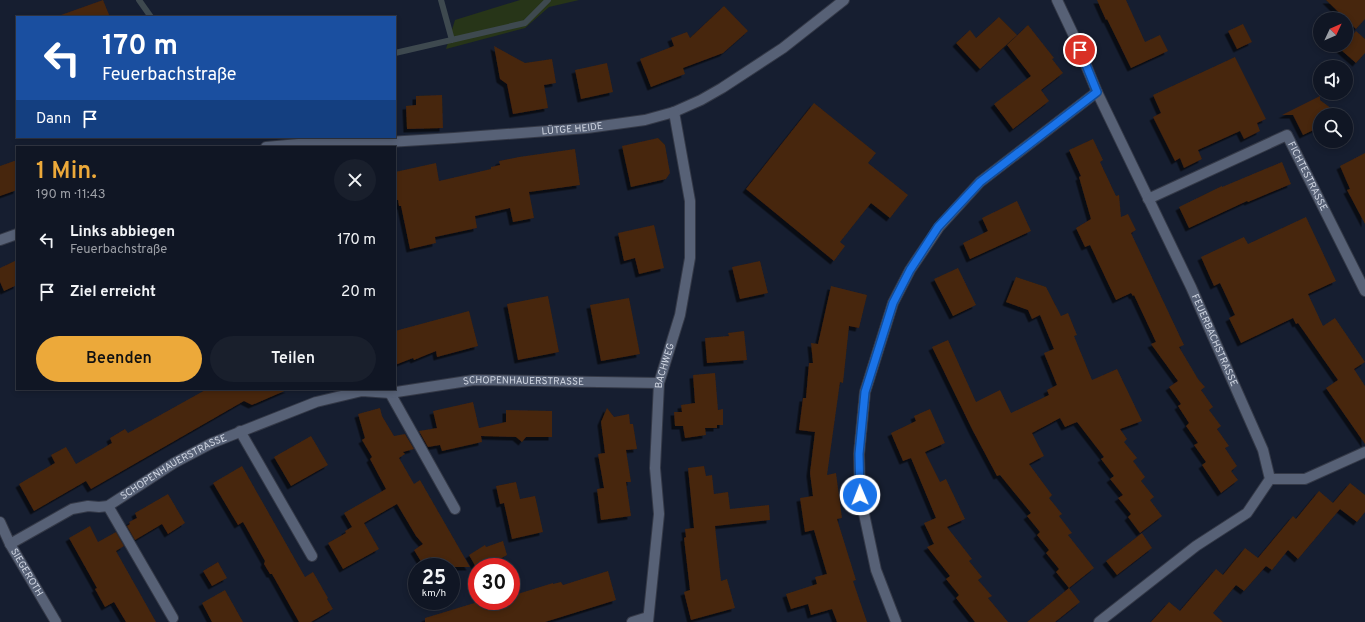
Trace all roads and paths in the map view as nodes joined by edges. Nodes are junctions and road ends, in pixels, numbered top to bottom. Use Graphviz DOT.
graph roads {
  1 [pos="844,0"];
  2 [pos="1057,0"];
  3 [pos="1097,92"];
  4 [pos="674,112"];
  5 [pos="277,146"];
  6 [pos="1148,199"];
  7 [pos="16,234"];
  8 [pos="0,240"];
  9 [pos="1365,291"];
  10 [pos="659,383"];
  11 [pos="390,393"];
  12 [pos="240,431"];
  13 [pos="1365,452"];
  14 [pos="1270,479"];
  15 [pos="108,506"];
  16 [pos="455,509"];
  17 [pos="0,522"];
  18 [pos="10,544"];
  19 [pos="312,556"];
  20 [pos="174,618"];
  21 [pos="648,620"];
  22 [pos="56,622"];
  23 [pos="632,622"];
  24 [pos="896,622"];
  25 [pos="1099,622"];
  1 -- 4 [label="street, LÜTGE HEIDE"];
  2 -- 3 [label="street, FEUERBACHSTRASSE"];
  3 -- 6 [label="street, FEUERBACHSTRASSE"];
  3 -- 24 [label="street"];
  4 -- 5 [label="street, LÜTGE HEIDE"];
  4 -- 10 [label="street, BACHWEG"];
  6 -- 9 [label="street, FICHTESTRASSE"];
  6 -- 14 [label="street, FEUERBACHSTRASSE"];
  7 -- 8 [label="street"];
  10 -- 11 [label="street, SCHOPENHAUERSTRASSE"];
  10 -- 21 [label="street, BACHWEG"];
  11 -- 12 [label="street, SCHOPENHAUERSTRASSE"];
  11 -- 16 [label="street"];
  12 -- 15 [label="street, SCHOPENHAUERSTRASSE"];
  12 -- 19 [label="street"];
  13 -- 14 [label="street"];
  14 -- 25 [label="street"];
  15 -- 18 [label="street"];
  15 -- 20 [label="street"];
  17 -- 18 [label="street, SIEGEROTH"];
  18 -- 22 [label="street, SIEGEROTH"];
  21 -- 23 [label="street"];
}
